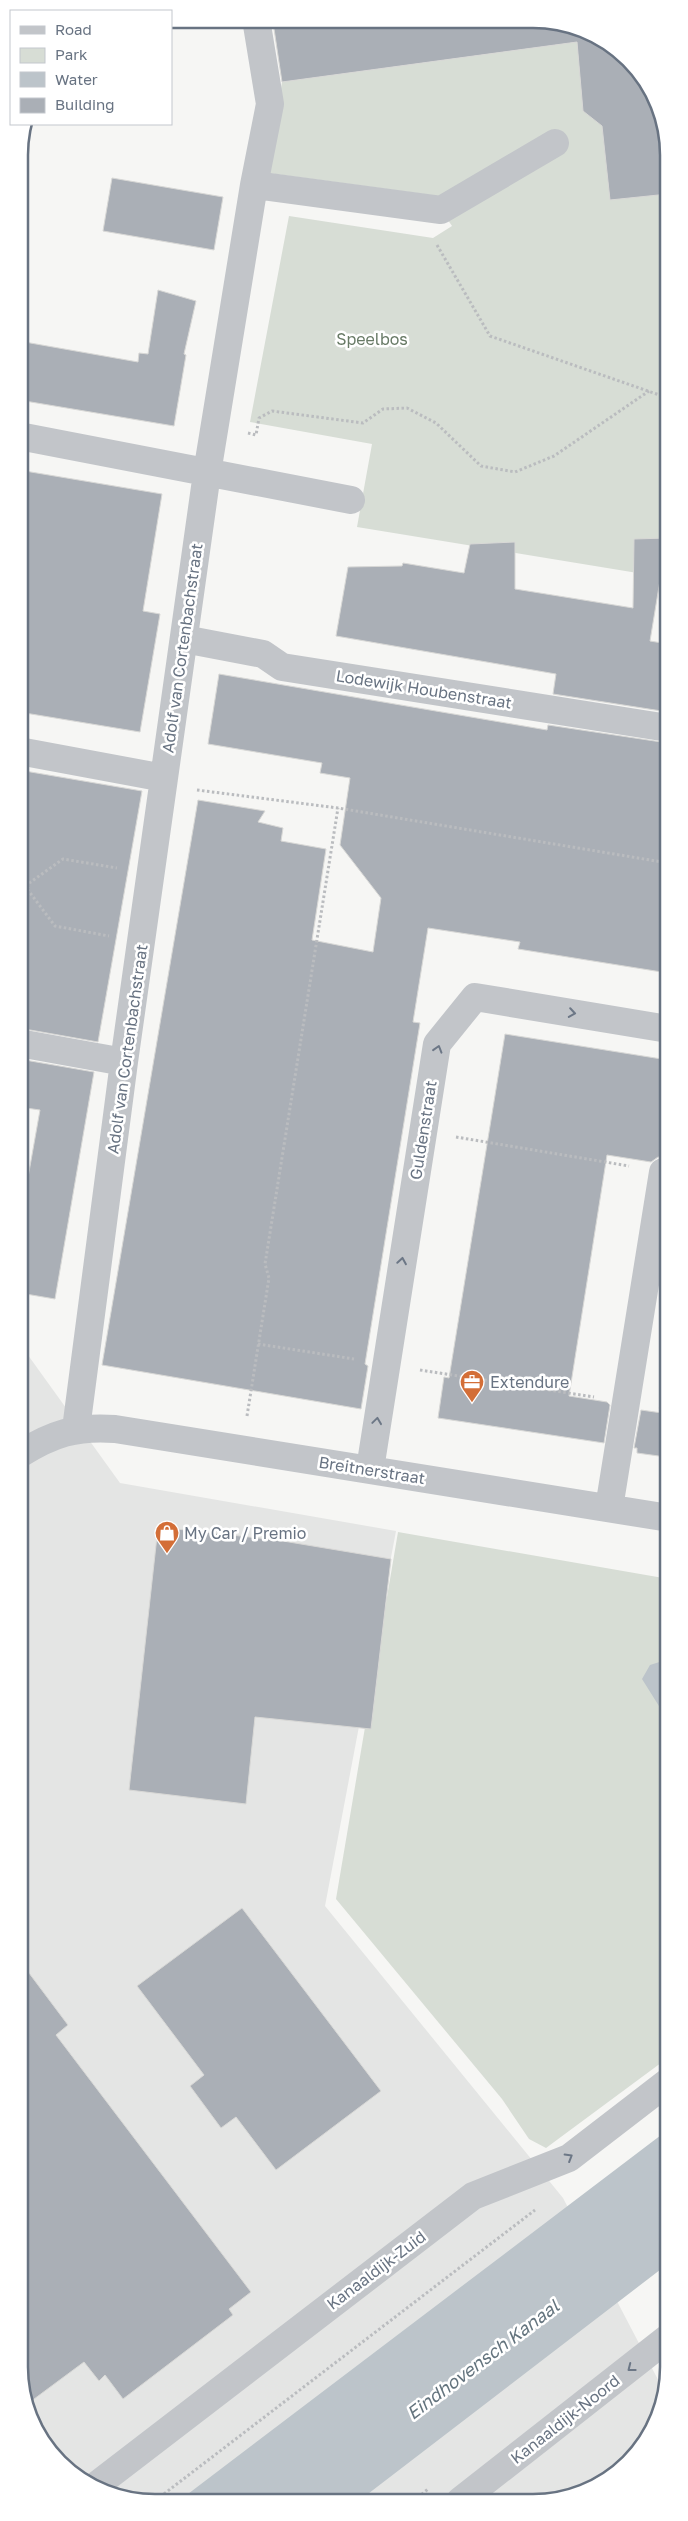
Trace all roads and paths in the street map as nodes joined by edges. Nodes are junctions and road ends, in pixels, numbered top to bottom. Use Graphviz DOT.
graph roads {
  1 [pos="257,28"];
  2 [pos="555,143"];
  3 [pos="254,185"];
  4 [pos="415,207"];
  5 [pos="649,391"];
  6 [pos="660,395"];
  7 [pos="214,428"];
  8 [pos="28,438"];
  9 [pos="207,473"];
  10 [pos="351,500"];
  11 [pos="184,639"];
  12 [pos="660,727"];
  13 [pos="28,753"];
  14 [pos="164,782"];
  15 [pos="338,808"];
  16 [pos="660,862"];
  17 [pos="151,874"];
  18 [pos="28,884"];
  19 [pos="28,890"];
  20 [pos="141,942"];
  21 [pos="660,1028"];
  22 [pos="28,1045"];
  23 [pos="124,1062"];
  24 [pos="423,1131"];
  25 [pos="660,1171"];
  26 [pos="660,1191"];
  27 [pos="258,1344"];
  28 [pos="385,1364"];
  29 [pos="626,1402"];
  30 [pos="660,1407"];
  31 [pos="76,1429"];
  32 [pos="242,1448"];
  33 [pos="27,1450"];
  34 [pos="370,1469"];
  35 [pos="609,1508"];
  36 [pos="660,1516"];
  37 [pos="660,2088"];
  38 [pos="536,2209"];
  39 [pos="660,2345"];
  40 [pos="101,2482"];
  41 [pos="164,2494"];
  42 [pos="469,2494"];
  1 -- 3 [label="street, Adolf van Cortenbachstraat"];
  2 -- 4 [label="street"];
  3 -- 4 [label="street"];
  3 -- 7 [label="street, Adolf van Cortenbachstraat"];
  4 -- 5 [label="path"];
  5 -- 6 [label="path"];
  5 -- 7 [label="path"];
  7 -- 9 [label="street, Adolf van Cortenbachstraat"];
  8 -- 9 [label="street"];
  9 -- 10 [label="street"];
  9 -- 11 [label="street, Adolf van Cortenbachstraat"];
  11 -- 12 [label="street, Lodewijk Houbenstraat"];
  11 -- 14 [label="street, Adolf van Cortenbachstraat"];
  13 -- 14 [label="street"];
  14 -- 15 [label="path"];
  14 -- 17 [label="street, Adolf van Cortenbachstraat"];
  15 -- 16 [label="path"];
  15 -- 27 [label="path"];
  17 -- 18 [label="path"];
  17 -- 20 [label="street, Adolf van Cortenbachstraat"];
  19 -- 20 [label="path"];
  20 -- 23 [label="street, Adolf van Cortenbachstraat"];
  24 -- 21 [label="street, Guldenstraat, one-way"];
  22 -- 23 [label="street"];
  23 -- 31 [label="street, Adolf van Cortenbachstraat"];
  24 -- 25 [label="path"];
  28 -- 24 [label="street, Guldenstraat, one-way"];
  26 -- 29 [label="street"];
  27 -- 28 [label="path"];
  27 -- 32 [label="path"];
  28 -- 29 [label="path"];
  34 -- 28 [label="street, Guldenstraat, one-way"];
  29 -- 30 [label="path"];
  29 -- 35 [label="street"];
  31 -- 32 [label="street, Breitnerstraat"];
  31 -- 33 [label="street, Breitnerstraat"];
  32 -- 34 [label="street, Breitnerstraat"];
  34 -- 35 [label="street, Breitnerstraat"];
  35 -- 36 [label="street, Breitnerstraat"];
  40 -- 37 [label="street, Kanaaldijk-Zuid, one-way"];
  38 -- 41 [label="path"];
  39 -- 42 [label="street, Kanaaldijk-Noord, one-way"];
}
